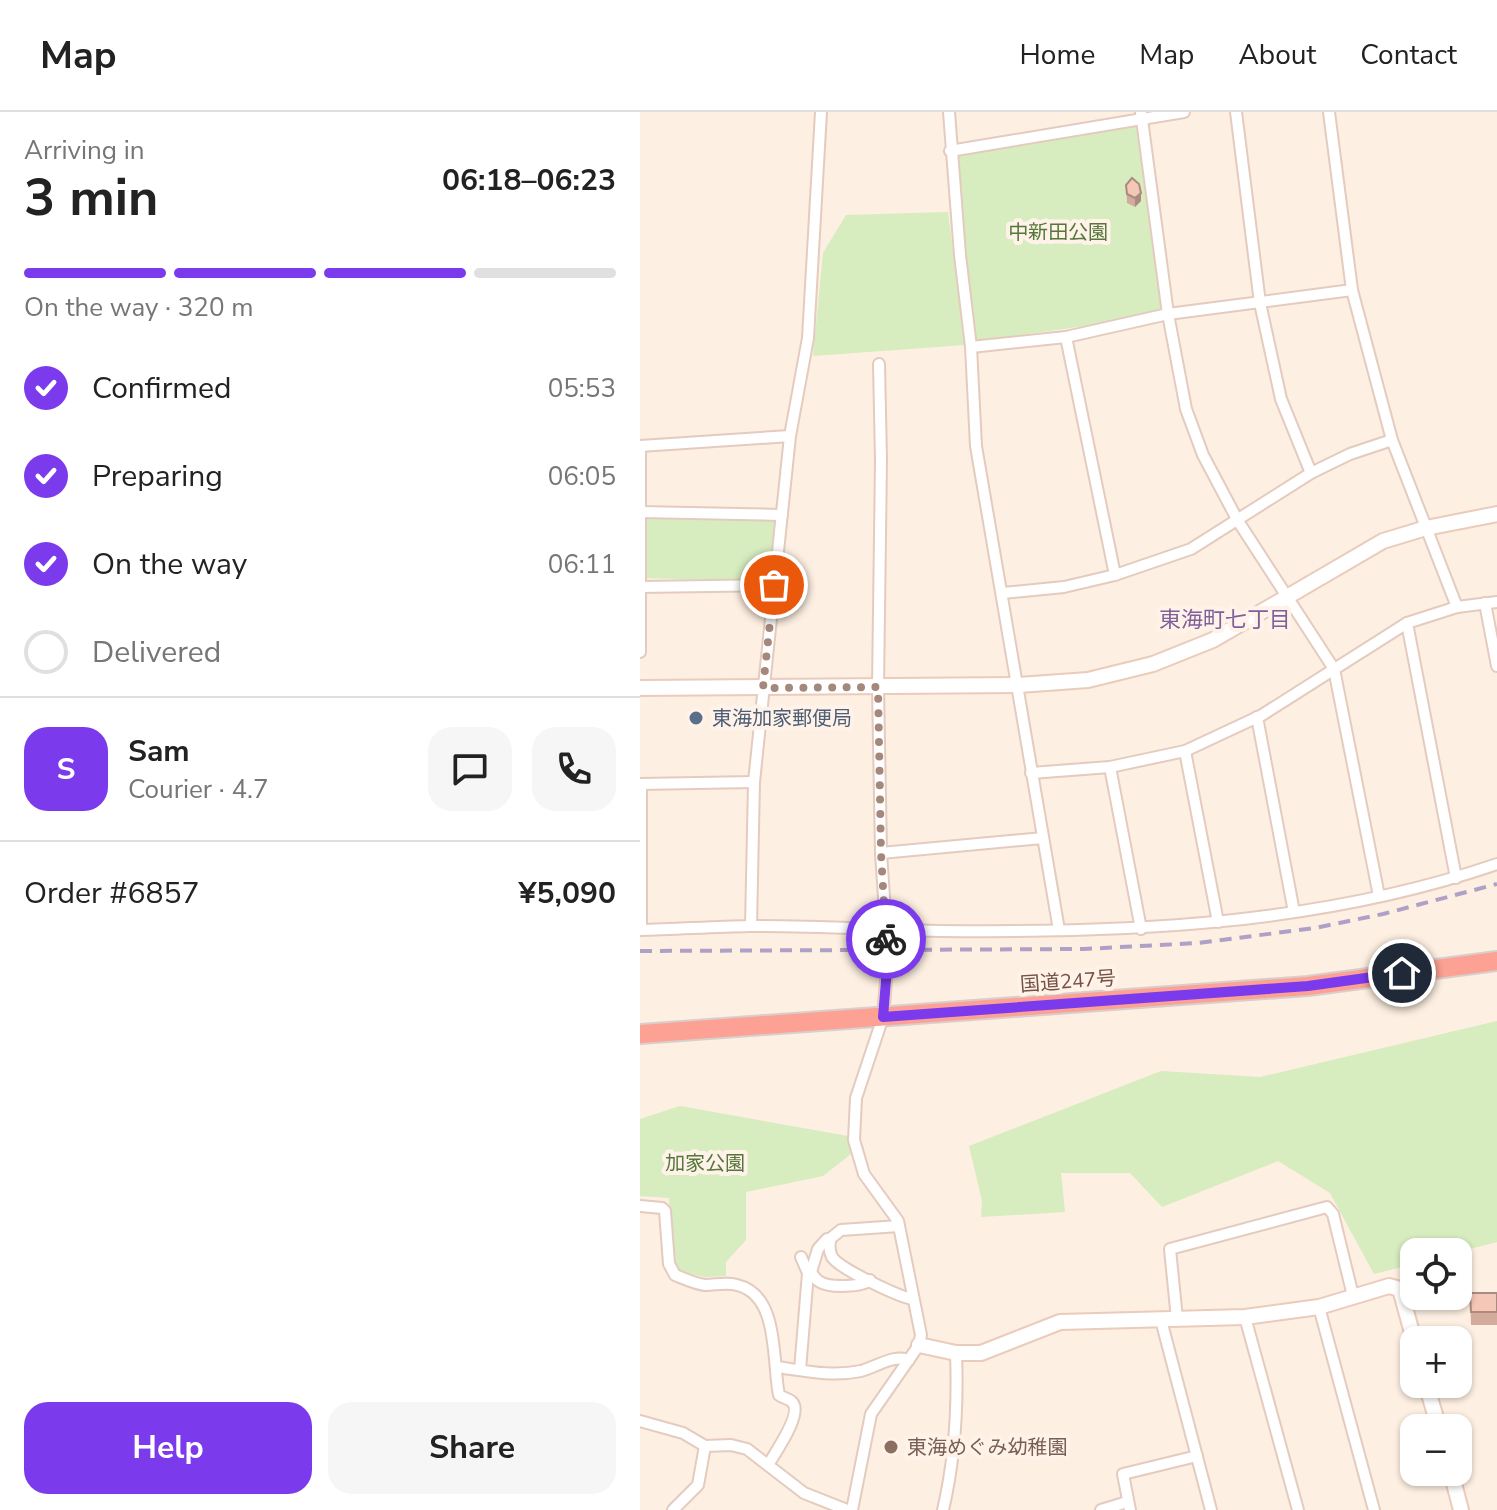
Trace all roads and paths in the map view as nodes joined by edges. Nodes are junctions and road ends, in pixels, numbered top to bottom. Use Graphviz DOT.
graph roads {
  1 [pos="821,112"];
  2 [pos="949,112"];
  3 [pos="1184,112"];
  4 [pos="1236,112"];
  5 [pos="1329,112"];
  6 [pos="1142,115"];
  7 [pos="950,151"];
  8 [pos="1352,290"];
  9 [pos="1260,303"];
  10 [pos="1168,314"];
  11 [pos="1066,337"];
  12 [pos="971,347"];
  13 [pos="879,364"];
  14 [pos="790,436"];
  15 [pos="1392,440"];
  16 [pos="640,446"];
  17 [pos="1311,473"];
  18 [pos="640,512"];
  19 [pos="1497,514"];
  20 [pos="782,515"];
  21 [pos="1238,521"];
  22 [pos="1426,528"];
  23 [pos="1115,575"];
  24 [pos="774,585"];
  25 [pos="640,587"];
  26 [pos="1003,593"];
  27 [pos="1288,598"];
  28 [pos="1491,602"];
  29 [pos="1457,607"];
  30 [pos="1407,623"];
  31 [pos="640,652"];
  32 [pos="1497,666"];
  33 [pos="1334,669"];
  34 [pos="1019,685"];
  35 [pos="878,687"];
  36 [pos="640,688"];
  37 [pos="763,688"];
  38 [pos="1257,717"];
  39 [pos="1185,751"];
  40 [pos="1110,767"];
  41 [pos="1031,773"];
  42 [pos="754,782"];
  43 [pos="640,784"];
  44 [pos="1043,838"];
  45 [pos="881,853"];
  46 [pos="1497,864"];
  47 [pos="1456,878"];
  48 [pos="1379,896"];
  49 [pos="1294,912"];
  50 [pos="1218,922"];
  51 [pos="751,926"];
  52 [pos="884,929"];
  53 [pos="1141,929"];
  54 [pos="641,930"];
  55 [pos="1059,930"];
  56 [pos="1497,961"];
  57 [pos="883,1017"];
  58 [pos="640,1034"];
  59 [pos="640,1206"];
  60 [pos="899,1226"];
  61 [pos="830,1239"];
  62 [pos="801,1257"];
  63 [pos="809,1273"];
  64 [pos="870,1280"];
  65 [pos="1353,1296"];
  66 [pos="913,1299"];
  67 [pos="1319,1307"];
  68 [pos="1245,1317"];
  69 [pos="1177,1319"];
  70 [pos="1161,1320"];
  71 [pos="1410,1326"];
  72 [pos="919,1345"];
  73 [pos="956,1353"];
  74 [pos="909,1360"];
  75 [pos="777,1367"];
  76 [pos="800,1370"];
  77 [pos="640,1421"];
  78 [pos="705,1446"];
  79 [pos="1197,1456"];
  80 [pos="768,1465"];
  81 [pos="1455,1486"];
  82 [pos="1129,1506"];
  83 [pos="673,1510"];
  84 [pos="849,1510"];
  85 [pos="943,1510"];
  86 [pos="1101,1510"];
  87 [pos="1211,1510"];
  88 [pos="1298,1510"];
  89 [pos="1374,1510"];
  90 [pos="1461,1510"];
  1 -- 14 [label="street"];
  2 -- 7 [label="street"];
  3 -- 6 [label="street"];
  4 -- 9 [label="street"];
  5 -- 8 [label="street"];
  6 -- 7 [label="street"];
  6 -- 10 [label="street"];
  7 -- 12 [label="street"];
  8 -- 9 [label="street"];
  8 -- 15 [label="street"];
  9 -- 10 [label="street"];
  9 -- 17 [label="street"];
  10 -- 11 [label="street"];
  10 -- 21 [label="street"];
  11 -- 12 [label="street"];
  11 -- 23 [label="street"];
  12 -- 26 [label="street"];
  13 -- 35 [label="street"];
  14 -- 16 [label="street"];
  14 -- 20 [label="street"];
  15 -- 17 [label="street"];
  15 -- 22 [label="street"];
  16 -- 18 [label="street"];
  17 -- 21 [label="street"];
  18 -- 20 [label="street"];
  18 -- 25 [label="street"];
  19 -- 22 [label="street"];
  20 -- 24 [label="street"];
  21 -- 23 [label="street"];
  21 -- 27 [label="street"];
  22 -- 27 [label="street"];
  22 -- 29 [label="street"];
  23 -- 26 [label="street"];
  24 -- 25 [label="street"];
  24 -- 37 [label="street"];
  25 -- 31 [label="street"];
  26 -- 34 [label="street"];
  27 -- 33 [label="street"];
  27 -- 34 [label="street"];
  28 -- 29 [label="street"];
  28 -- 32 [label="street"];
  29 -- 30 [label="street"];
  30 -- 33 [label="street"];
  30 -- 47 [label="street"];
  33 -- 38 [label="street"];
  33 -- 48 [label="street"];
  34 -- 35 [label="street"];
  34 -- 41 [label="street"];
  35 -- 37 [label="street"];
  35 -- 45 [label="street"];
  36 -- 37 [label="street"];
  37 -- 42 [label="street"];
  38 -- 39 [label="street"];
  38 -- 49 [label="street"];
  39 -- 40 [label="street"];
  39 -- 50 [label="street"];
  40 -- 41 [label="street"];
  40 -- 53 [label="street"];
  41 -- 44 [label="street"];
  42 -- 43 [label="street"];
  42 -- 51 [label="street"];
  43 -- 54 [label="street"];
  44 -- 45 [label="street"];
  44 -- 55 [label="street"];
  45 -- 52 [label="street"];
  46 -- 47 [label="street"];
  47 -- 48 [label="street"];
  48 -- 49 [label="street"];
  49 -- 50 [label="street"];
  50 -- 53 [label="street"];
  51 -- 52 [label="street"];
  51 -- 54 [label="street"];
  52 -- 55 [label="street"];
  52 -- 57 [label="street"];
  53 -- 55 [label="street"];
  56 -- 57 [label="highway, 国道247号"];
  57 -- 58 [label="highway, 国道247号"];
  57 -- 60 [label="street"];
  59 -- 75 [label="street"];
  60 -- 61 [label="street"];
  60 -- 66 [label="street"];
  61 -- 63 [label="street"];
  61 -- 64 [label="street"];
  62 -- 63 [label="street"];
  63 -- 64 [label="street"];
  63 -- 76 [label="street"];
  64 -- 66 [label="street"];
  65 -- 67 [label="street"];
  65 -- 69 [label="street"];
  65 -- 71 [label="street"];
  66 -- 72 [label="street"];
  67 -- 68 [label="street"];
  67 -- 89 [label="street"];
  68 -- 69 [label="street"];
  68 -- 88 [label="street"];
  69 -- 70 [label="street"];
  70 -- 73 [label="street"];
  70 -- 79 [label="street"];
  72 -- 73 [label="street"];
  72 -- 74 [label="street"];
  73 -- 85 [label="street"];
  74 -- 76 [label="street"];
  74 -- 84 [label="street"];
  75 -- 76 [label="street"];
  75 -- 80 [label="street"];
  77 -- 78 [label="street"];
  78 -- 80 [label="street"];
  78 -- 83 [label="street"];
  79 -- 82 [label="street"];
  79 -- 87 [label="street"];
  80 -- 84 [label="street"];
  81 -- 90 [label="street"];
  82 -- 86 [label="street"];
}
